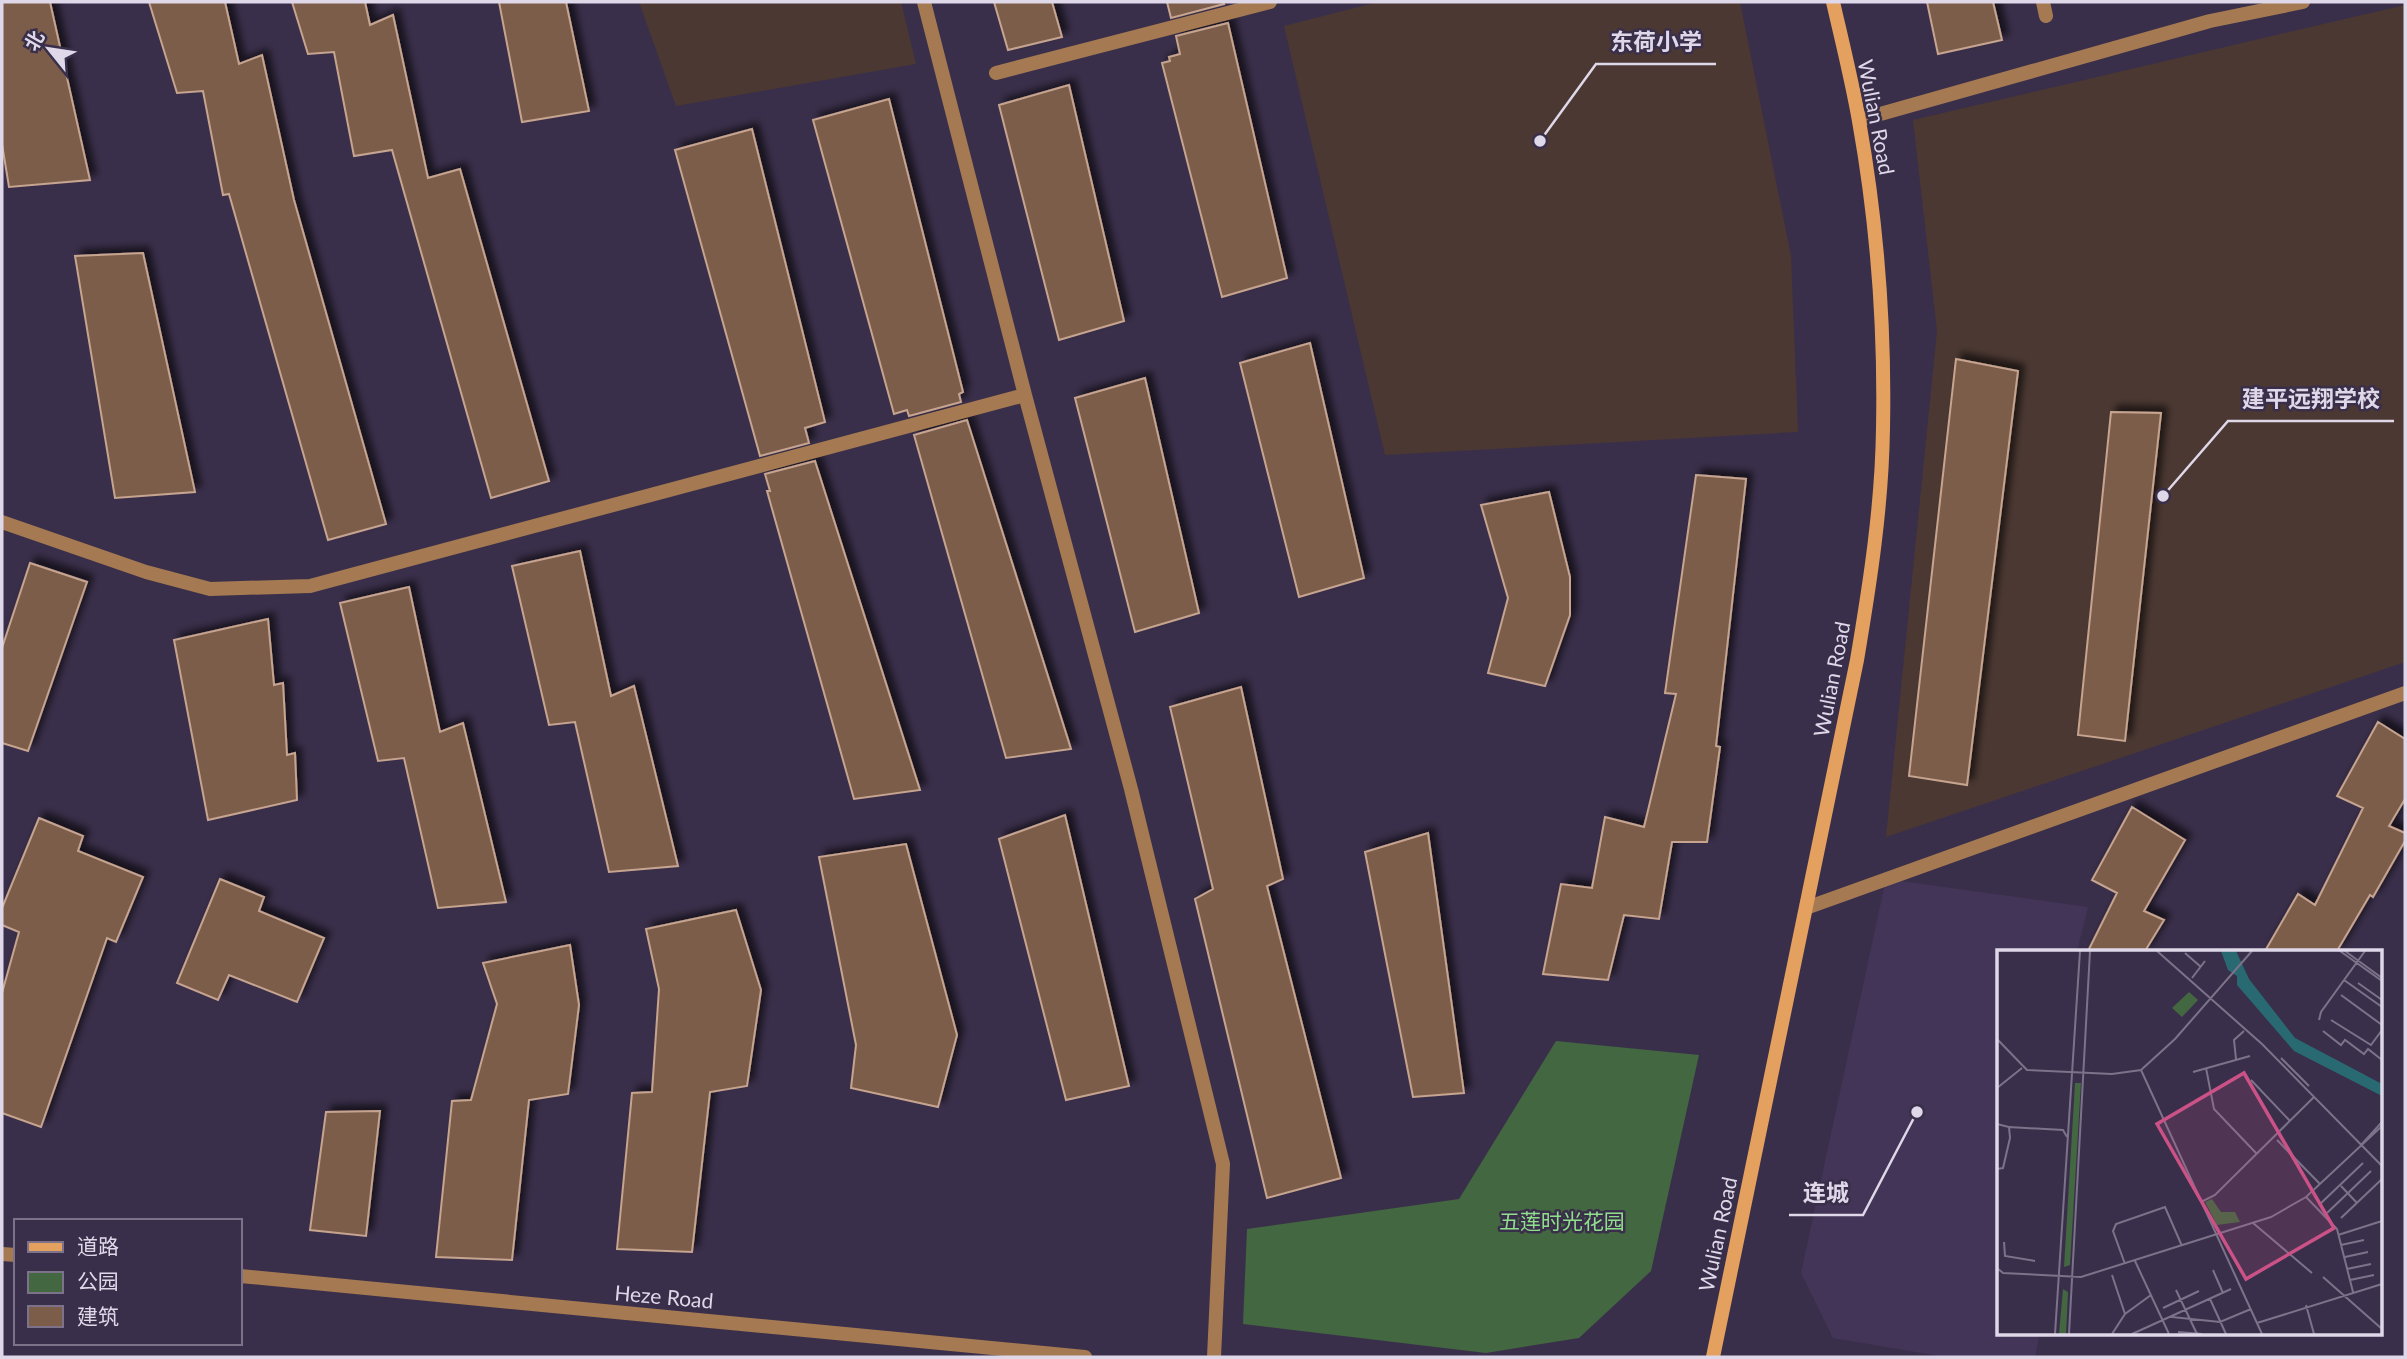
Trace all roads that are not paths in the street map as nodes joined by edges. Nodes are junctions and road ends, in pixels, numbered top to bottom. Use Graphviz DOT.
graph roads {
  1 [pos="924,2"];
  2 [pos="1269,2"];
  3 [pos="1833,2"];
  4 [pos="2303,2"];
  5 [pos="996,73"];
  6 [pos="1859,120"];
  7 [pos="1025,395"];
  8 [pos="2,522"];
  9 [pos="2405,694"];
  10 [pos="1806,908"];
  11 [pos="242,1276"];
  12 [pos="1085,1357"];
  13 [pos="1213,1357"];
  14 [pos="1713,1357"];
  1 -- 7 [label="street"];
  2 -- 5 [label="street"];
  3 -- 6 [label="street, Wulian Road"];
  4 -- 6 [label="street"];
  6 -- 10 [label="street, Wulian Road"];
  7 -- 8 [label="street"];
  7 -- 13 [label="street"];
  9 -- 10 [label="street"];
  10 -- 14 [label="street, Wulian Road"];
  11 -- 12 [label="street, Heze Road"];
}
